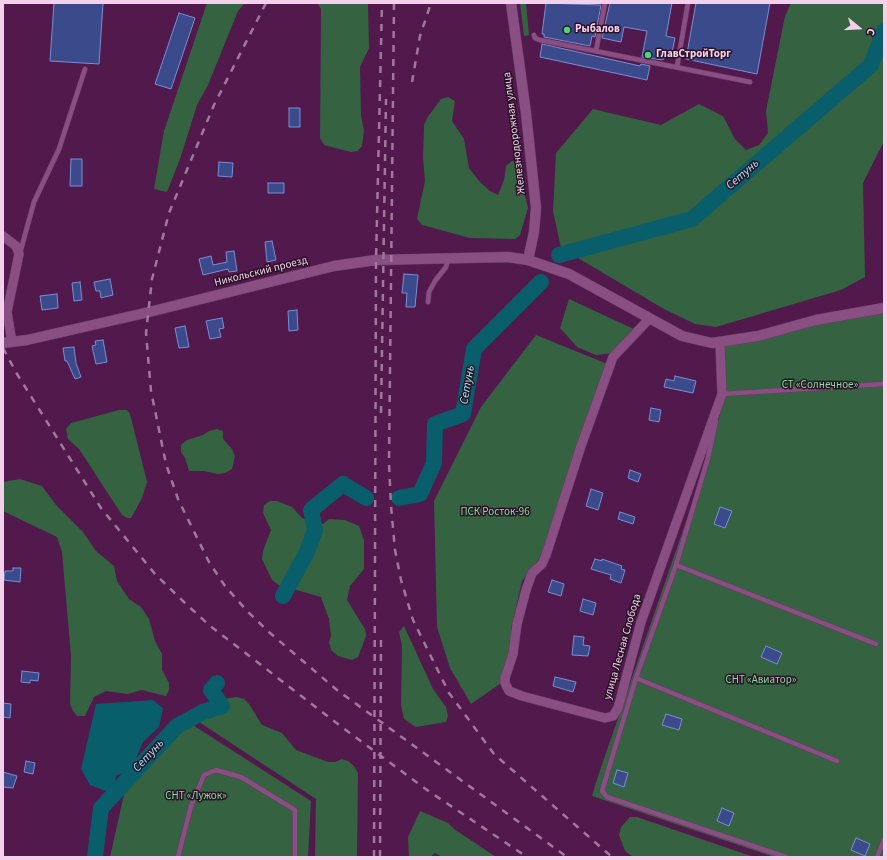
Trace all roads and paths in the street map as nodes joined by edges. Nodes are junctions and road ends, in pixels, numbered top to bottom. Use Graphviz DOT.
graph roads {
  1 [pos="511,3"];
  2 [pos="605,3"];
  3 [pos="688,3"];
  4 [pos="534,35"];
  5 [pos="596,51"];
  6 [pos="677,67"];
  7 [pos="85,69"];
  8 [pos="750,82"];
  9 [pos="3,236"];
  10 [pos="19,254"];
  11 [pos="448,258"];
  12 [pos="528,260"];
  13 [pos="428,302"];
  14 [pos="884,308"];
  15 [pos="650,318"];
  16 [pos="8,343"];
  17 [pos="720,343"];
  18 [pos="884,384"];
  19 [pos="722,394"];
  20 [pos="676,565"];
  21 [pos="876,644"];
  22 [pos="636,678"];
  23 [pos="837,761"];
  24 [pos="884,840"];
  25 [pos="178,857"];
  26 [pos="295,857"];
  27 [pos="786,857"];
  28 [pos="877,857"];
  1 -- 12 [label="main road, Железнодорожная улица"];
  2 -- 5 [label="lane"];
  3 -- 6 [label="lane"];
  4 -- 5 [label="lane"];
  5 -- 6 [label="lane"];
  6 -- 8 [label="lane"];
  7 -- 10 [label="lane"];
  9 -- 10 [label="street"];
  10 -- 16 [label="street"];
  11 -- 12 [label="main road, Никольский проезд"];
  11 -- 13 [label="lane"];
  11 -- 16 [label="main road, Никольский проезд"];
  12 -- 15 [label="main road, Никольский проезд"];
  14 -- 17 [label="main road, Никольский проезд"];
  15 -- 17 [label="main road, Никольский проезд"];
  15 -- 19 [label="street, улица Лесная Слобода"];
  17 -- 19 [label="street, улица Лесная Слобода"];
  18 -- 19 [label="lane"];
  19 -- 20 [label="lane"];
  20 -- 21 [label="lane"];
  20 -- 22 [label="lane"];
  22 -- 23 [label="lane"];
  22 -- 27 [label="lane"];
  24 -- 28 [label="lane"];
  25 -- 26 [label="lane"];
}
